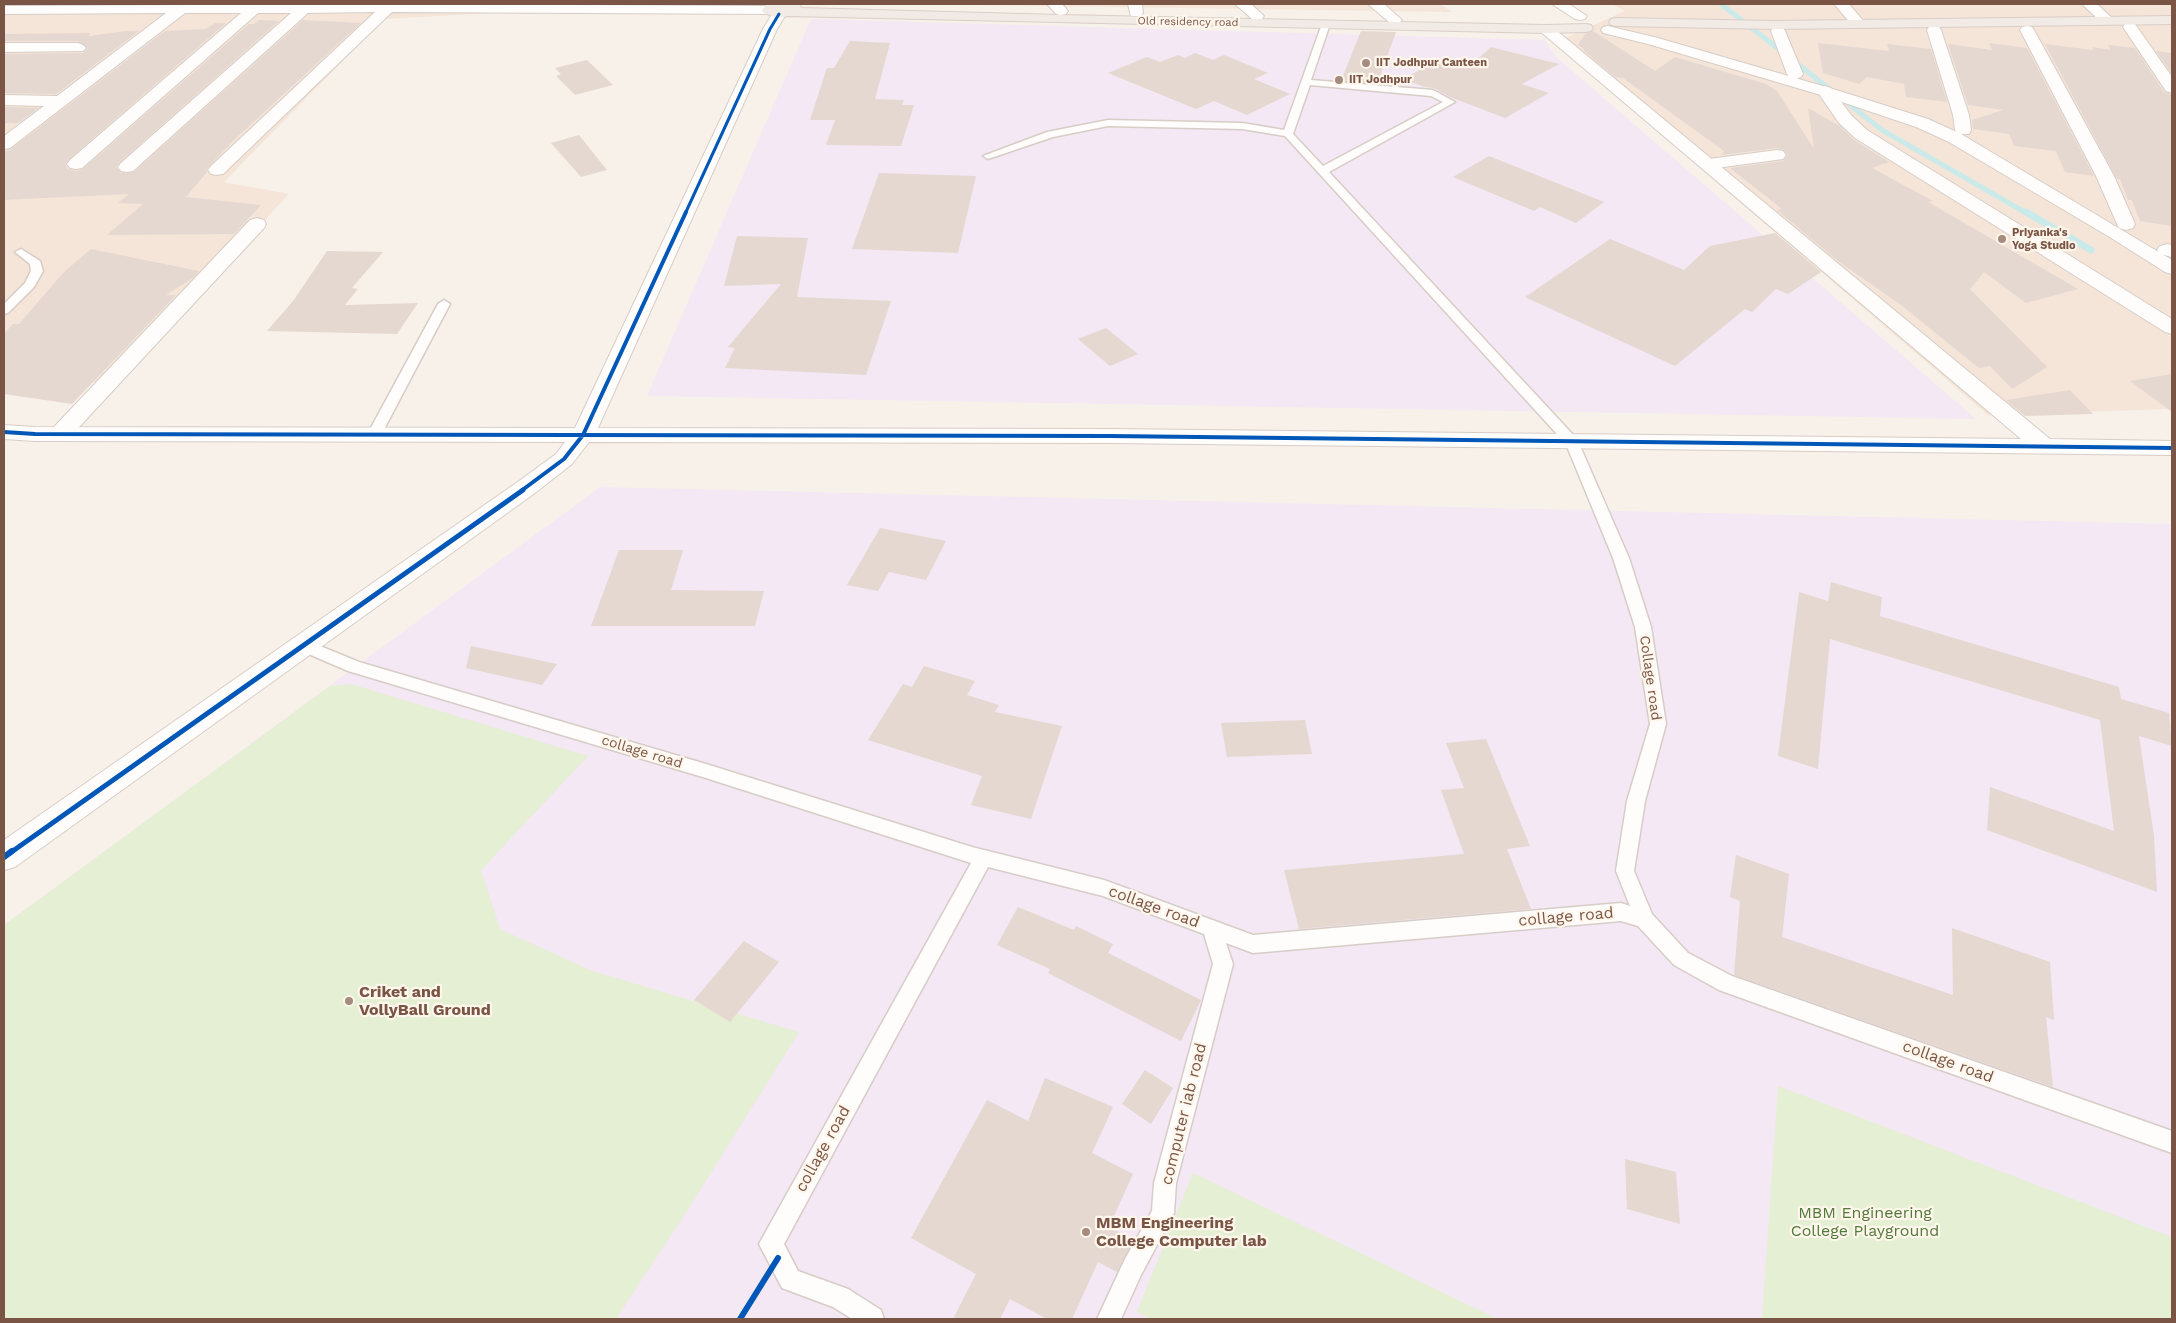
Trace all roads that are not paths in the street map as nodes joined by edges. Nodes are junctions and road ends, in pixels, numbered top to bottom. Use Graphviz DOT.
graph roads {
  1 [pos="1242,4"];
  2 [pos="1376,4"];
  3 [pos="1841,4"];
  4 [pos="2089,4"];
  5 [pos="1564,5"];
  6 [pos="390,6"];
  7 [pos="292,7"];
  8 [pos="783,7"];
  9 [pos="17,8"];
  10 [pos="168,8"];
  11 [pos="1058,8"];
  12 [pos="254,9"];
  13 [pos="1136,9"];
  14 [pos="1257,16"];
  15 [pos="1598,19"];
  16 [pos="1395,20"];
  17 [pos="2107,20"];
  18 [pos="2172,20"];
  19 [pos="1858,23"];
  20 [pos="1326,24"];
  21 [pos="2130,27"];
  22 [pos="2172,27"];
  23 [pos="1546,29"];
  24 [pos="1934,30"];
  25 [pos="2027,30"];
  26 [pos="1778,31"];
  27 [pos="4,48"];
  28 [pos="78,48"];
  29 [pos="1802,76"];
  30 [pos="1307,82"];
  31 [pos="2172,88"];
  32 [pos="1827,89"];
  33 [pos="4,100"];
  34 [pos="61,101"];
  35 [pos="1963,130"];
  36 [pos="1288,134"];
  37 [pos="4,144"];
  38 [pos="1777,155"];
  39 [pos="988,156"];
  40 [pos="76,164"];
  41 [pos="1709,164"];
  42 [pos="127,167"];
  43 [pos="217,170"];
  44 [pos="1322,171"];
  45 [pos="257,224"];
  46 [pos="2126,224"];
  47 [pos="21,252"];
  48 [pos="2171,256"];
  49 [pos="444,304"];
  50 [pos="4,310"];
  51 [pos="2172,328"];
  52 [pos="4,432"];
  53 [pos="60,434"];
  54 [pos="374,435"];
  55 [pos="583,435"];
  56 [pos="1572,442"];
  57 [pos="2044,447"];
  58 [pos="2172,448"];
  59 [pos="303,645"];
  60 [pos="4,857"];
  61 [pos="983,858"];
  62 [pos="1646,920"];
  63 [pos="1212,929"];
  64 [pos="2172,1142"];
  65 [pos="872,1319"];
  66 [pos="1109,1319"];
  1 -- 14 [label="street"];
  2 -- 16 [label="street"];
  3 -- 19 [label="street"];
  4 -- 17 [label="street"];
  5 -- 15 [label="street"];
  6 -- 7 [label="street"];
  6 -- 8 [label="street"];
  6 -- 43 [label="street"];
  7 -- 12 [label="street"];
  7 -- 42 [label="street"];
  8 -- 11 [label="highway, Old residency road"];
  8 -- 20 [label="highway, Old residency road"];
  8 -- 55 [label="street"];
  9 -- 10 [label="street"];
  10 -- 12 [label="street"];
  10 -- 34 [label="street"];
  11 -- 13 [label="highway, Old residency road"];
  12 -- 40 [label="street"];
  13 -- 14 [label="highway, Old residency road"];
  14 -- 16 [label="highway, Old residency road"];
  15 -- 16 [label="highway, Old residency road"];
  15 -- 19 [label="highway"];
  15 -- 23 [label="highway, Old residency road"];
  15 -- 26 [label="highway"];
  15 -- 29 [label="street"];
  15 -- 32 [label="street"];
  17 -- 18 [label="highway"];
  17 -- 19 [label="highway"];
  20 -- 23 [label="highway, Old residency road"];
  20 -- 30 [label="lane"];
  21 -- 22 [label="highway"];
  21 -- 25 [label="highway"];
  21 -- 31 [label="street"];
  23 -- 41 [label="street"];
  24 -- 25 [label="highway"];
  24 -- 26 [label="highway"];
  24 -- 35 [label="street"];
  25 -- 46 [label="street"];
  26 -- 29 [label="street"];
  27 -- 28 [label="street"];
  29 -- 32 [label="street"];
  30 -- 36 [label="lane"];
  30 -- 44 [label="lane"];
  32 -- 35 [label="street"];
  32 -- 48 [label="street"];
  32 -- 51 [label="street"];
  33 -- 34 [label="street"];
  34 -- 37 [label="street"];
  35 -- 46 [label="street"];
  36 -- 39 [label="lane"];
  36 -- 44 [label="lane"];
  38 -- 41 [label="street"];
  41 -- 57 [label="street"];
  44 -- 56 [label="lane"];
  45 -- 53 [label="street"];
  46 -- 48 [label="street"];
  47 -- 50 [label="lane"];
  49 -- 54 [label="lane"];
  52 -- 53 [label="street"];
  53 -- 54 [label="street"];
  54 -- 55 [label="street"];
  55 -- 56 [label="street"];
  55 -- 59 [label="street"];
  56 -- 57 [label="street"];
  56 -- 62 [label="lane, Collage road"];
  57 -- 58 [label="street"];
  59 -- 60 [label="street"];
  59 -- 61 [label="lane, collage road"];
  61 -- 63 [label="lane, collage road"];
  61 -- 65 [label="lane, collage road"];
  62 -- 63 [label="lane, collage road"];
  62 -- 64 [label="lane, collage road"];
  63 -- 66 [label="lane, computer iab road"];
}
